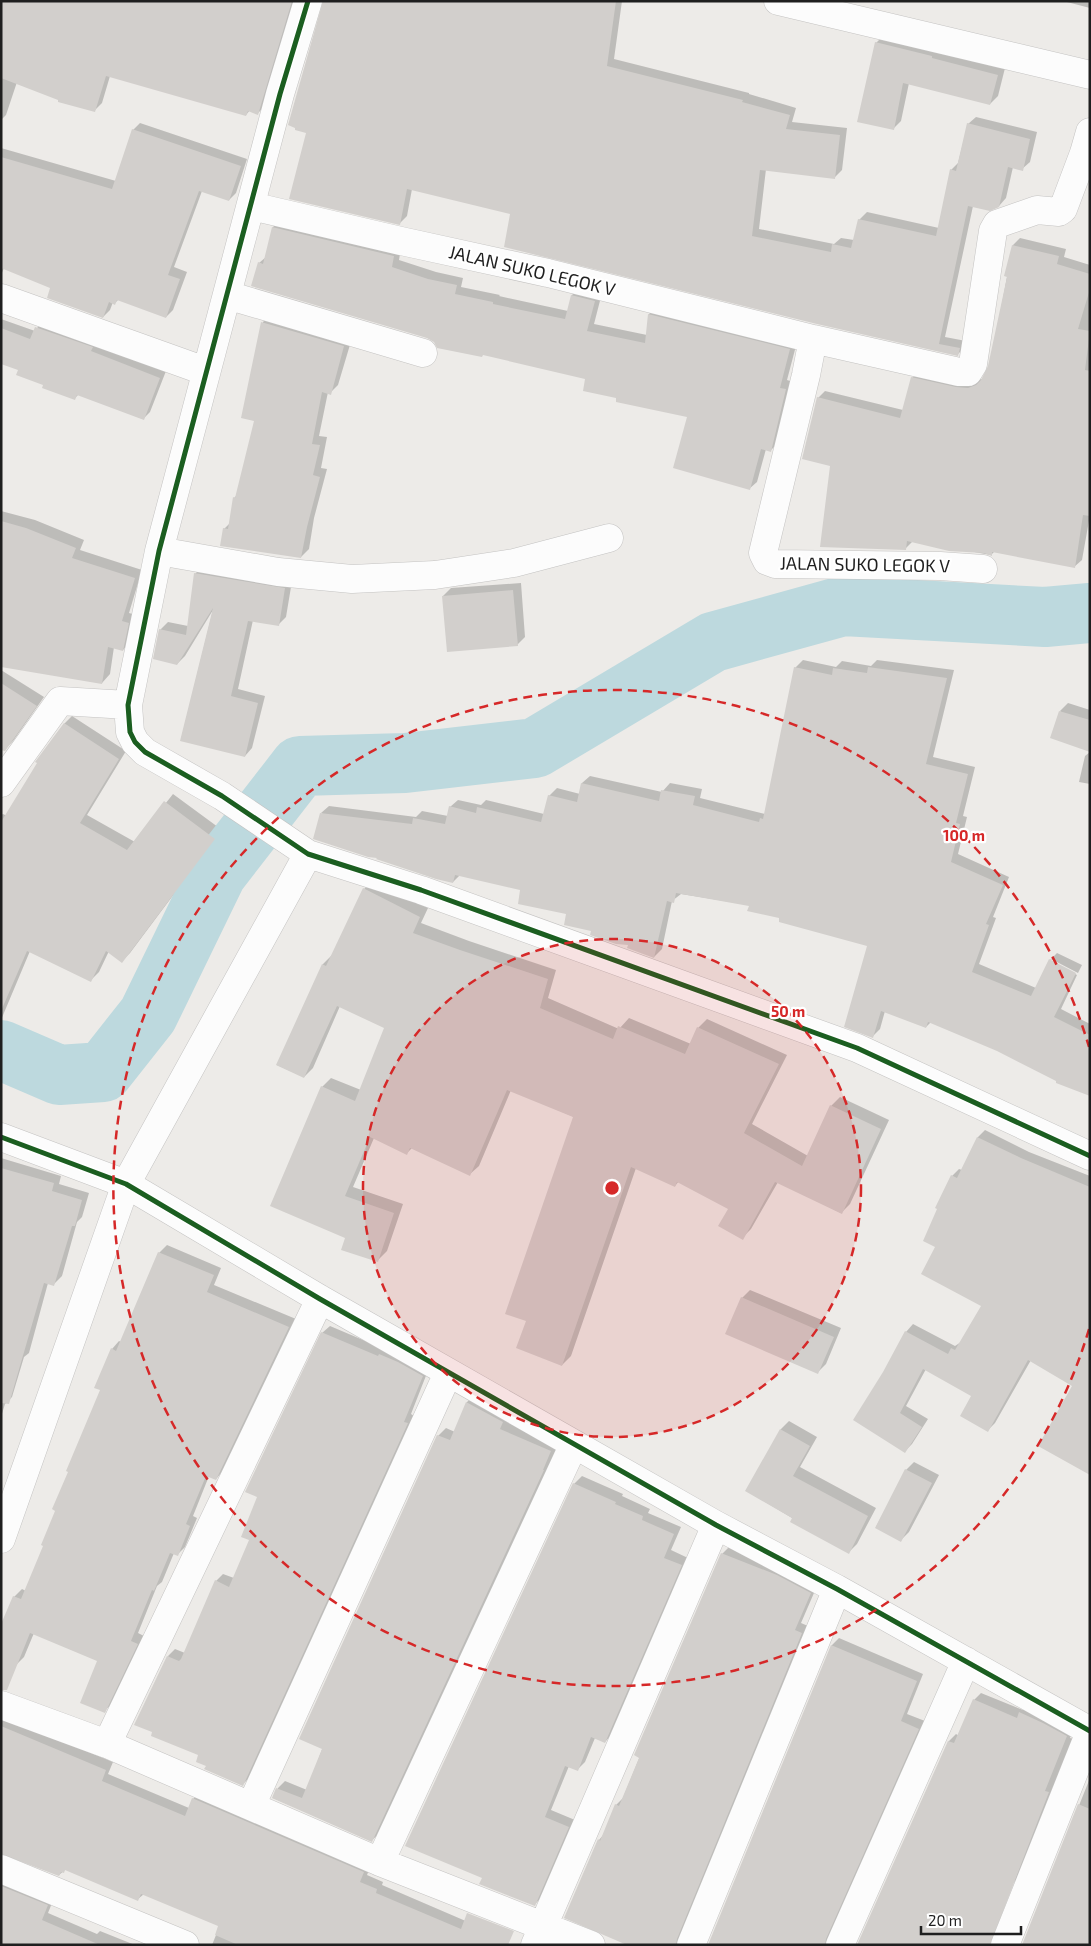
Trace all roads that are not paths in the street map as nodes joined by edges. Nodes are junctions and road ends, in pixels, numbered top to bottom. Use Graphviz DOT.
graph roads {
  1 [pos="308,1"];
  2 [pos="778,1"];
  3 [pos="1090,74"];
  4 [pos="1088,147"];
  5 [pos="251,206"];
  6 [pos="227,295"];
  7 [pos="1,298"];
  8 [pos="813,339"];
  9 [pos="423,353"];
  10 [pos="205,372"];
  11 [pos="609,538"];
  12 [pos="159,551"];
  13 [pos="983,569"];
  14 [pos="128,705"];
  15 [pos="1,783"];
  16 [pos="308,854"];
  17 [pos="1,1137"];
  18 [pos="1090,1156"];
  19 [pos="126,1184"];
  20 [pos="320,1299"];
  21 [pos="448,1372"];
  22 [pos="574,1444"];
  23 [pos="716,1525"];
  24 [pos="1,1539"];
  25 [pos="837,1589"];
  26 [pos="966,1660"];
  27 [pos="1,1705"];
  28 [pos="1090,1732"];
  29 [pos="107,1744"];
  30 [pos="251,1806"];
  31 [pos="380,1862"];
  32 [pos="1,1869"];
  33 [pos="539,1935"];
  34 [pos="186,1945"];
  35 [pos="591,1945"];
  36 [pos="691,1945"];
  37 [pos="840,1945"];
  38 [pos="1005,1945"];
  1 -- 5 [label="street"];
  2 -- 3 [label="street"];
  4 -- 8 [label="street, JALAN SUKO LEGOK V"];
  5 -- 6 [label="street"];
  5 -- 8 [label="street, JALAN SUKO LEGOK V"];
  6 -- 9 [label="street"];
  6 -- 10 [label="street"];
  7 -- 10 [label="street"];
  8 -- 13 [label="street, JALAN SUKO LEGOK V"];
  10 -- 12 [label="street"];
  11 -- 12 [label="street"];
  12 -- 14 [label="street"];
  14 -- 15 [label="street"];
  14 -- 16 [label="street"];
  16 -- 18 [label="street"];
  16 -- 19 [label="street"];
  17 -- 19 [label="street"];
  19 -- 20 [label="street"];
  19 -- 24 [label="street"];
  20 -- 21 [label="street"];
  20 -- 29 [label="street"];
  21 -- 22 [label="street"];
  21 -- 30 [label="street"];
  22 -- 23 [label="street"];
  22 -- 31 [label="street"];
  23 -- 25 [label="street"];
  23 -- 33 [label="street"];
  25 -- 26 [label="street"];
  25 -- 36 [label="street"];
  26 -- 28 [label="street"];
  26 -- 37 [label="street"];
  27 -- 29 [label="street"];
  28 -- 38 [label="street"];
  29 -- 30 [label="street"];
  30 -- 31 [label="street"];
  31 -- 33 [label="street"];
  32 -- 34 [label="street"];
  33 -- 35 [label="street"];
}
